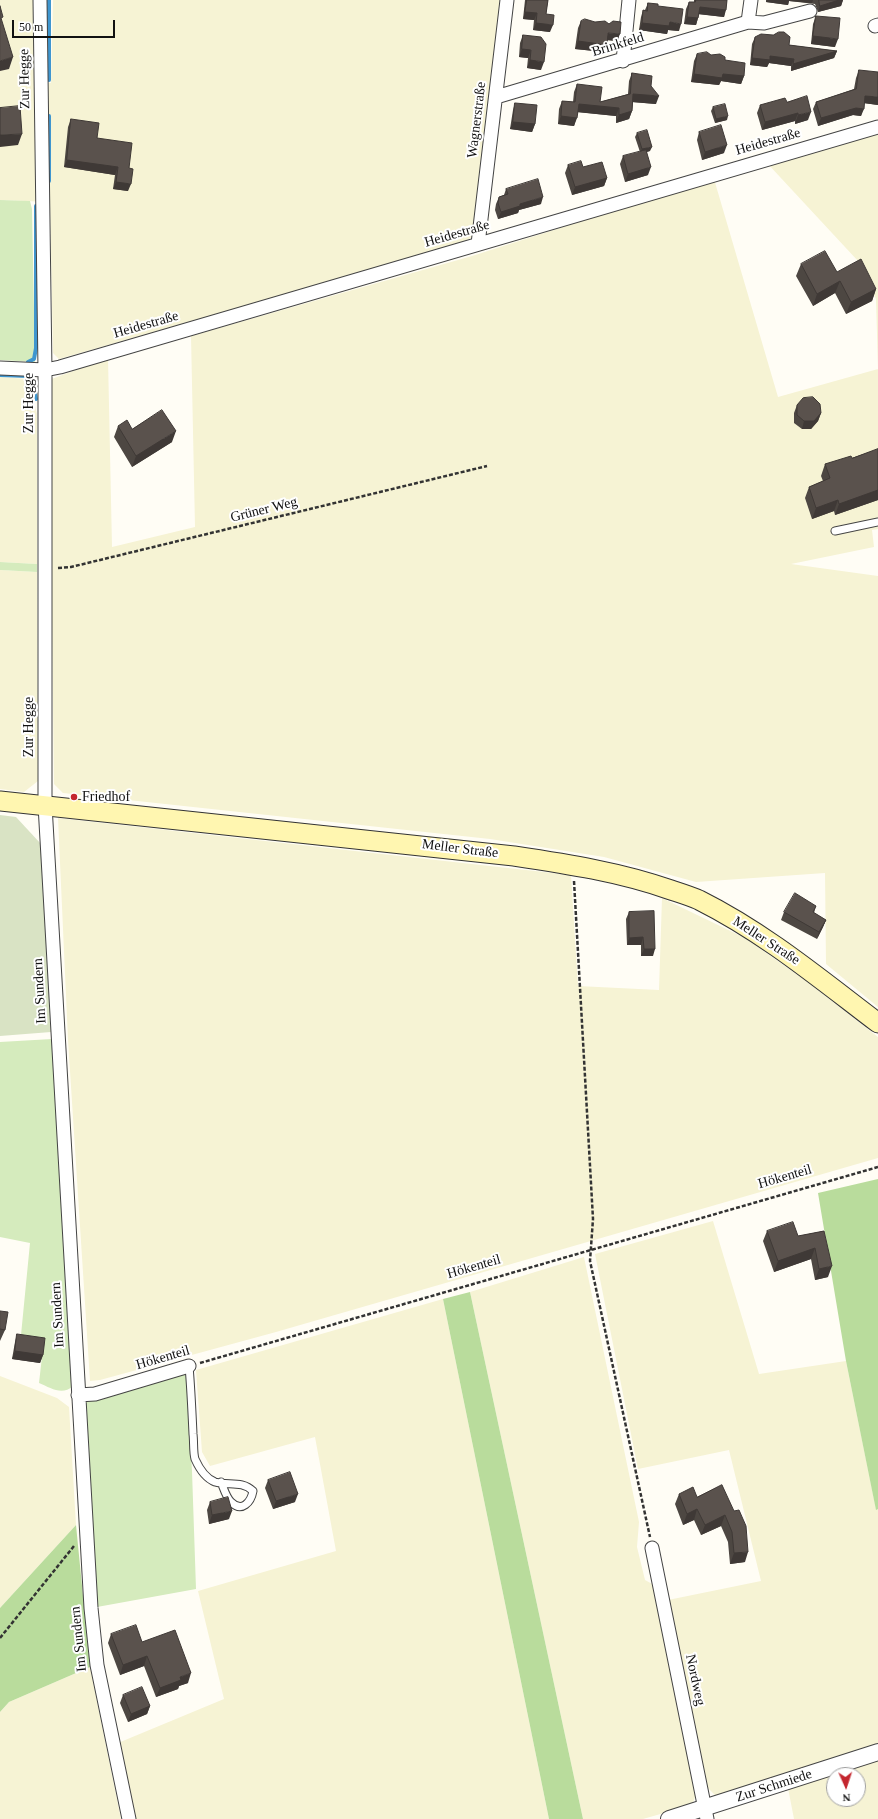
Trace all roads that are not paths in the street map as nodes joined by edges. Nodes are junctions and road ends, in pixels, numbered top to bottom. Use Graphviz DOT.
graph roads {
  1 [pos="40,0"];
  2 [pos="507,0"];
  3 [pos="629,0"];
  4 [pos="751,0"];
  5 [pos="810,11"];
  6 [pos="748,22"];
  7 [pos="623,61"];
  8 [pos="496,97"];
  9 [pos="878,127"];
  10 [pos="478,244"];
  11 [pos="0,368"];
  12 [pos="45,370"];
  13 [pos="878,522"];
  14 [pos="835,531"];
  15 [pos="0,801"];
  16 [pos="45,805"];
  17 [pos="878,1023"];
  18 [pos="189,1366"];
  19 [pos="78,1395"];
  20 [pos="222,1482"];
  21 [pos="652,1548"];
  22 [pos="878,1752"];
  23 [pos="706,1813"];
  24 [pos="129,1819"];
  25 [pos="669,1819"];
  1 -- 12 [label="street, Zur Hegge"];
  2 -- 8 [label="street, Wagnerstraße"];
  3 -- 7 [label="street"];
  4 -- 6 [label="street"];
  5 -- 6 [label="street, Brinkfeld"];
  6 -- 7 [label="street, Brinkfeld"];
  7 -- 8 [label="street, Brinkfeld"];
  8 -- 10 [label="street, Wagnerstraße"];
  9 -- 10 [label="street, Heidestraße"];
  10 -- 12 [label="street, Heidestraße"];
  11 -- 12 [label="street, Heidestraße"];
  12 -- 16 [label="street, Zur Hegge"];
  13 -- 14 [label="lane"];
  15 -- 16 [label="main road, Meller Straße"];
  16 -- 17 [label="main road, Meller Straße"];
  16 -- 19 [label="street, Im Sundern"];
  18 -- 19 [label="street, Hökenteil"];
  18 -- 20 [label="lane"];
  19 -- 24 [label="street, Im Sundern"];
  20 -- 20 [label="lane"];
  21 -- 23 [label="street, Nordweg"];
  22 -- 23 [label="street, Zur Schmiede"];
  23 -- 25 [label="street, Zur Schmiede"];
}
